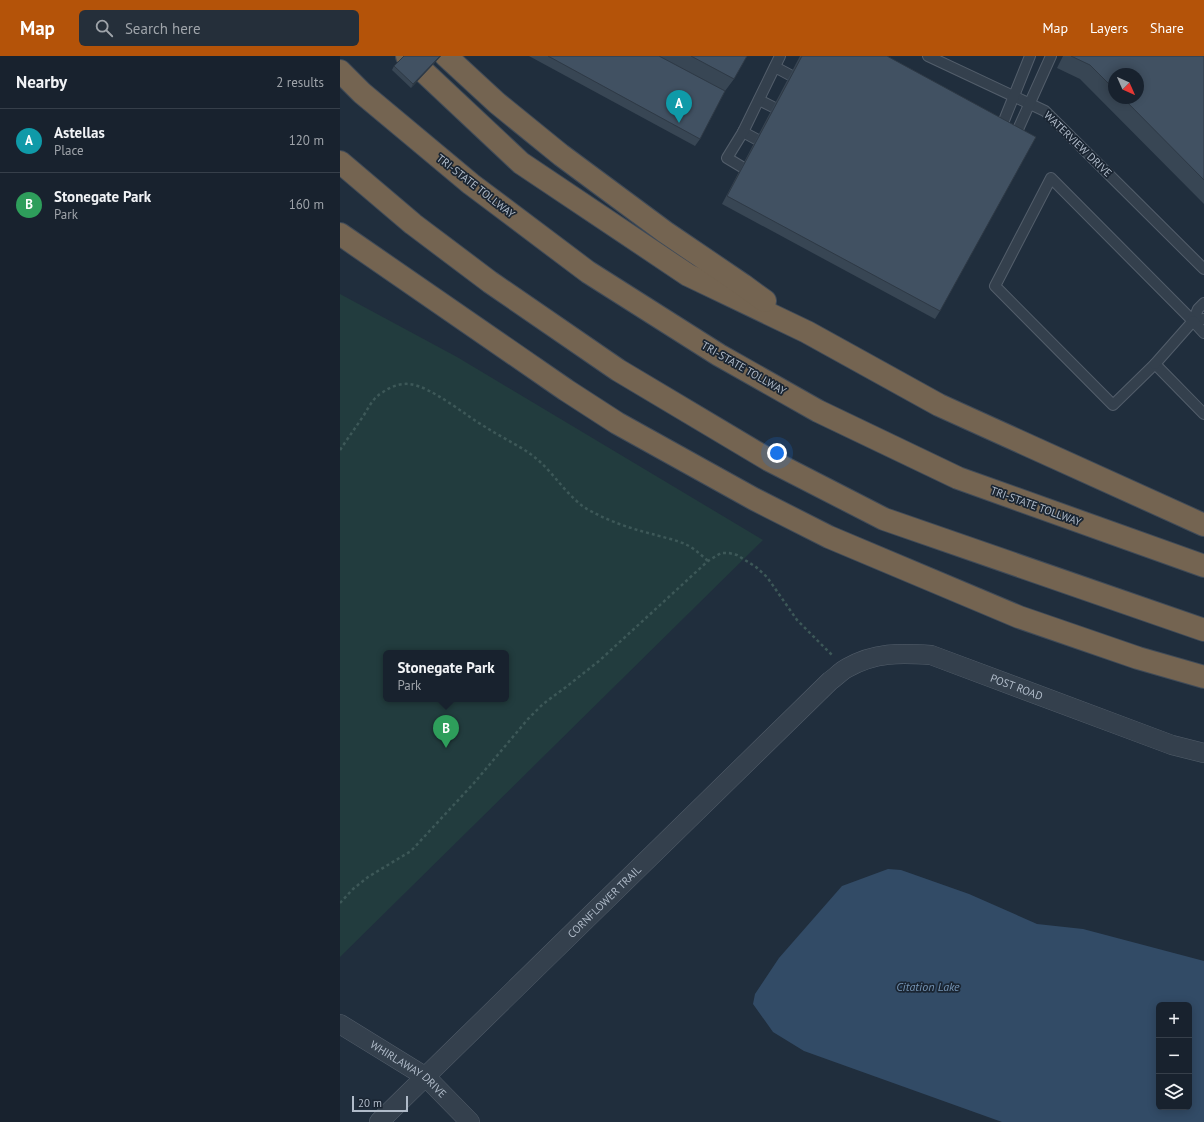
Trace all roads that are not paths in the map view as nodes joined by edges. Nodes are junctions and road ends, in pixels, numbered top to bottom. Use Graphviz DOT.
graph roads {
  1 [pos="407,56"];
  2 [pos="446,56"];
  3 [pos="780,56"];
  4 [pos="928,56"];
  5 [pos="1030,56"];
  6 [pos="1051,56"];
  7 [pos="775,67"];
  8 [pos="340,71"];
  9 [pos="790,75"];
  10 [pos="1014,96"];
  11 [pos="759,100"];
  12 [pos="1029,103"];
  13 [pos="773,107"];
  14 [pos="1000,128"];
  15 [pos="743,132"];
  16 [pos="1015,136"];
  17 [pos="756,139"];
  18 [pos="340,162"];
  19 [pos="742,167"];
  20 [pos="340,234"];
  21 [pos="1204,268"];
  22 [pos="1204,303"];
  23 [pos="1204,319"];
  24 [pos="1193,321"];
  25 [pos="807,332"];
  26 [pos="1204,333"];
  27 [pos="1155,364"];
  28 [pos="1204,414"];
  29 [pos="1204,525"];
  30 [pos="1204,566"];
  31 [pos="1204,630"];
  32 [pos="1204,677"];
  33 [pos="830,682"];
  34 [pos="1204,753"];
  35 [pos="340,1024"];
  36 [pos="426,1077"];
  37 [pos="379,1122"];
  38 [pos="470,1122"];
  1 -- 25 [label="highway"];
  2 -- 25 [label="highway"];
  3 -- 7 [label="lane"];
  4 -- 10 [label="lane, WATERVIEW DRIVE"];
  5 -- 10 [label="lane"];
  6 -- 12 [label="lane"];
  7 -- 9 [label="lane"];
  7 -- 11 [label="lane"];
  8 -- 30 [label="highway, TRI-STATE TOLLWAY"];
  10 -- 12 [label="lane, WATERVIEW DRIVE"];
  10 -- 14 [label="lane"];
  11 -- 13 [label="lane"];
  11 -- 15 [label="lane"];
  12 -- 16 [label="lane"];
  12 -- 21 [label="lane, WATERVIEW DRIVE"];
  15 -- 17 [label="lane"];
  15 -- 19 [label="lane"];
  18 -- 31 [label="highway"];
  20 -- 32 [label="highway"];
  22 -- 24 [label="lane"];
  23 -- 24 [label="lane"];
  24 -- 26 [label="lane"];
  24 -- 27 [label="lane"];
  24 -- 27 [label="lane"];
  25 -- 29 [label="highway"];
  27 -- 28 [label="lane"];
  33 -- 34 [label="street, POST ROAD"];
  33 -- 36 [label="street, CORNFLOWER TRAIL"];
  35 -- 36 [label="street, WHIRLAWAY DRIVE"];
  36 -- 37 [label="street, CORNFLOWER TRAIL"];
  36 -- 38 [label="street, WHIRLAWAY DRIVE"];
}
